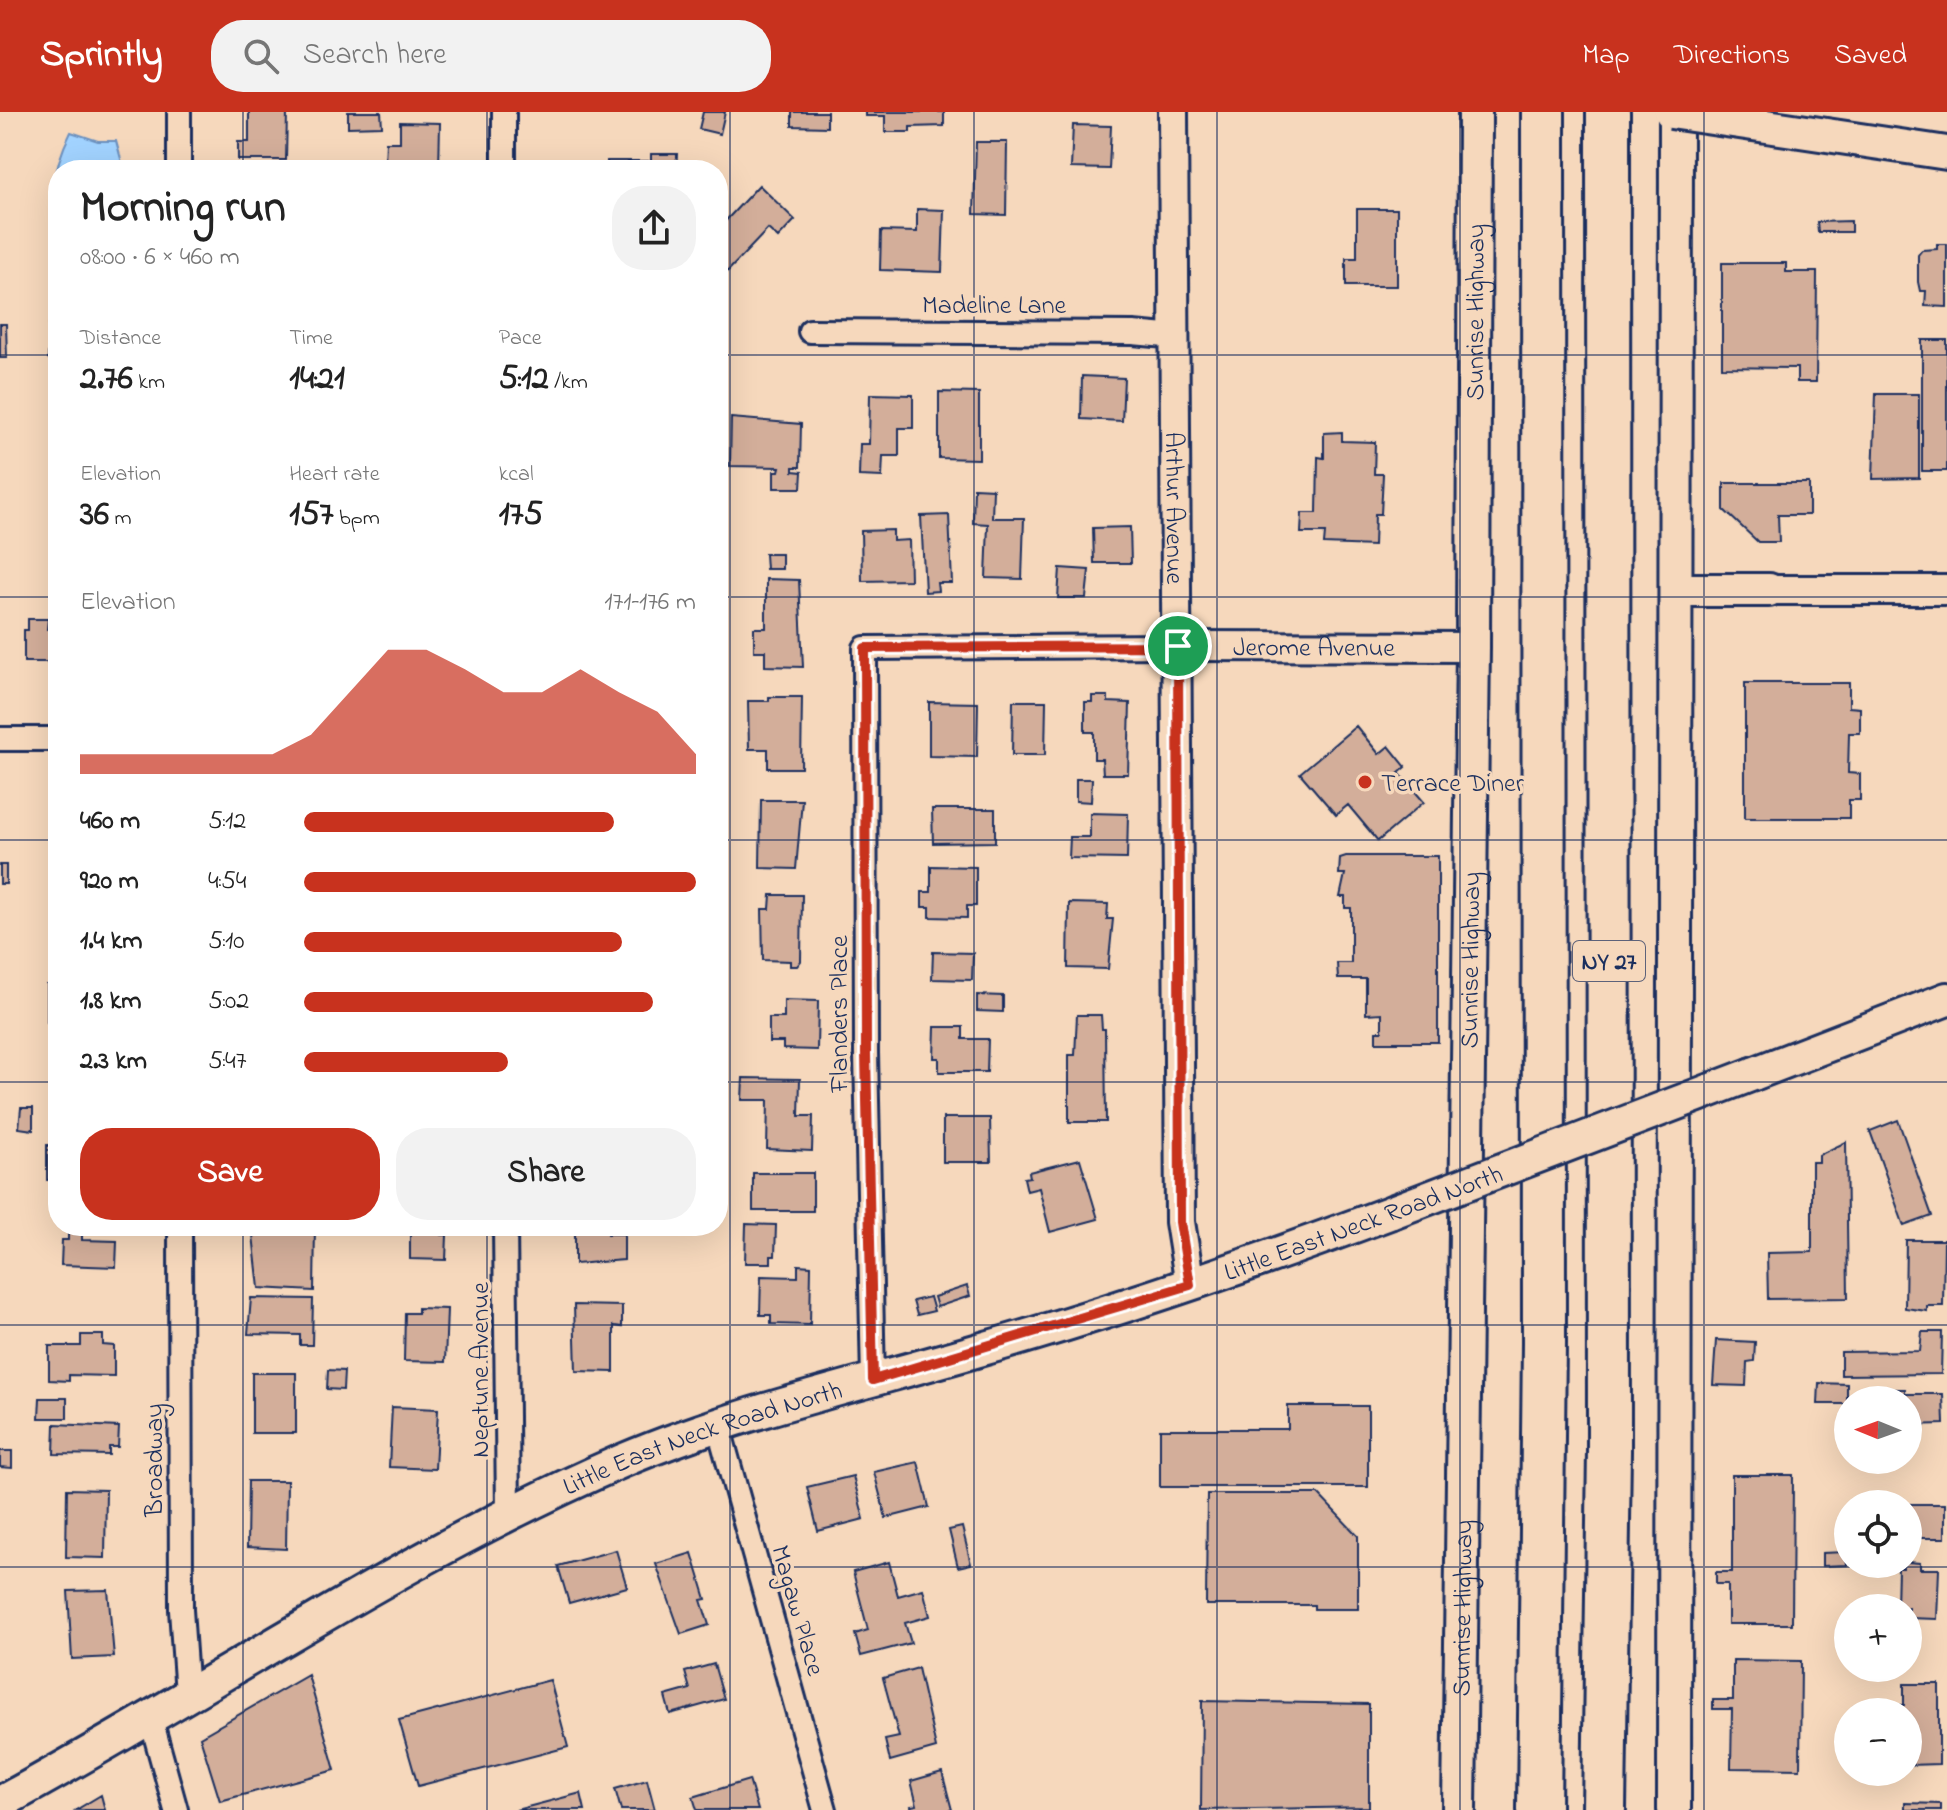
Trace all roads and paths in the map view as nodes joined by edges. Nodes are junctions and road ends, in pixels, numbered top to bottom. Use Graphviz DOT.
graph roads {
  1 [pos="179,112"];
  2 [pos="504,112"];
  3 [pos="1173,112"];
  4 [pos="1475,112"];
  5 [pos="1543,112"];
  6 [pos="1608,112"];
  7 [pos="1674,112"];
  8 [pos="1947,153"];
  9 [pos="179,160"];
  10 [pos="504,160"];
  11 [pos="810,331"];
  12 [pos="1177,337"];
  13 [pos="1677,590"];
  14 [pos="1769,590"];
  15 [pos="1947,590"];
  16 [pos="1178,646"];
  17 [pos="1473,647"];
  18 [pos="865,648"];
  19 [pos="0,739"];
  20 [pos="48,739"];
  21 [pos="1946,1003"];
  22 [pos="180,1236"];
  23 [pos="505,1236"];
  24 [pos="1190,1285"];
  25 [pos="873,1380"];
  26 [pos="718,1425"];
  27 [pos="508,1513"];
  28 [pos="187,1694"];
  29 [pos="150,1716"];
  30 [pos="0,1803"];
  31 [pos="176,1810"];
  32 [pos="825,1810"];
  33 [pos="1459,1810"];
  34 [pos="1539,1810"];
  35 [pos="1604,1810"];
  36 [pos="1674,1810"];
  1 -- 9 [label="street"];
  2 -- 10 [label="street"];
  3 -- 12 [label="street, Arthur Avenue"];
  4 -- 17 [label="main road, Sunrise Highway"];
  5 -- 34 [label="highway, NY 27"];
  6 -- 35 [label="highway, NY 27"];
  7 -- 8 [label="main road, bridge"];
  7 -- 13 [label="main road"];
  11 -- 12 [label="street, Madeline Lane"];
  12 -- 16 [label="street, Arthur Avenue"];
  13 -- 14 [label="main road"];
  13 -- 36 [label="main road"];
  14 -- 15 [label="street"];
  16 -- 17 [label="street, Jerome Avenue"];
  16 -- 18 [label="street, Jerome Avenue"];
  16 -- 24 [label="street, Arthur Avenue"];
  17 -- 33 [label="main road, Sunrise Highway"];
  18 -- 25 [label="street, Flanders Place"];
  19 -- 20 [label="street"];
  21 -- 24 [label="main road, Little East Neck Road North, bridge"];
  22 -- 28 [label="street, Broadway"];
  23 -- 27 [label="street, Neptune Avenue"];
  24 -- 25 [label="main road, Little East Neck Road North"];
  25 -- 26 [label="main road, Little East Neck Road North"];
  26 -- 27 [label="main road, Little East Neck Road North"];
  26 -- 32 [label="street, Magaw Place"];
  27 -- 28 [label="main road, Little East Neck Road North"];
  28 -- 29 [label="main road, Little East Neck Road North"];
  29 -- 30 [label="main road, Little East Neck Road North"];
  29 -- 31 [label="street"];
}
